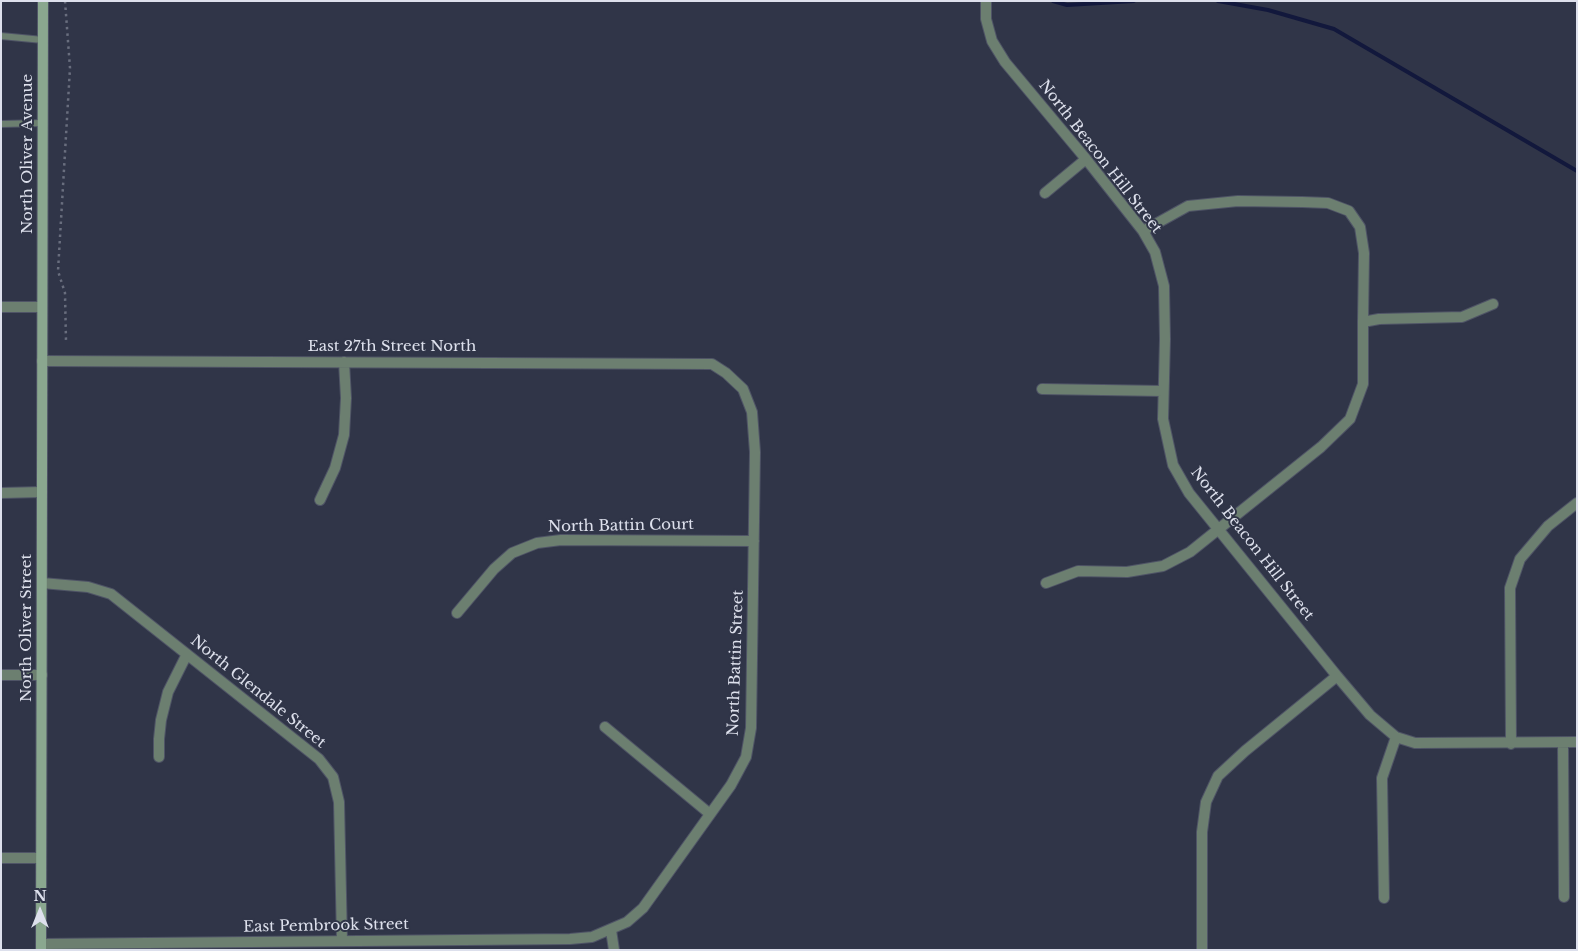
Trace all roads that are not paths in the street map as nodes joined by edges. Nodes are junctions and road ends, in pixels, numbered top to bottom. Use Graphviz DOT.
graph roads {
  1 [pos="43,1"];
  2 [pos="986,1"];
  3 [pos="1,36"];
  4 [pos="43,40"];
  5 [pos="43,123"];
  6 [pos="1,124"];
  7 [pos="1086,159"];
  8 [pos="1045,193"];
  9 [pos="1143,231"];
  10 [pos="1493,304"];
  11 [pos="1,307"];
  12 [pos="42,307"];
  13 [pos="1362,322"];
  14 [pos="42,360"];
  15 [pos="344,362"];
  16 [pos="736,382"];
  17 [pos="1042,389"];
  18 [pos="1163,391"];
  19 [pos="42,492"];
  20 [pos="1,493"];
  21 [pos="320,500"];
  22 [pos="1577,503"];
  23 [pos="1219,529"];
  24 [pos="754,541"];
  25 [pos="42,583"];
  26 [pos="1046,583"];
  27 [pos="457,613"];
  28 [pos="187,654"];
  29 [pos="1,675"];
  30 [pos="42,675"];
  31 [pos="1337,676"];
  32 [pos="605,727"];
  33 [pos="1396,737"];
  34 [pos="1577,742"];
  35 [pos="1563,743"];
  36 [pos="1511,744"];
  37 [pos="159,757"];
  38 [pos="710,814"];
  39 [pos="1,858"];
  40 [pos="41,858"];
  41 [pos="1564,897"];
  42 [pos="1384,898"];
  43 [pos="610,930"];
  44 [pos="342,941"];
  45 [pos="441,945"];
  46 [pos="159,946"];
  47 [pos="41,947"];
  48 [pos="614,950"];
  49 [pos="1202,950"];
  1 -- 4 [label="main road, North Oliver Avenue"];
  2 -- 7 [label="street, North Beacon Hill Street"];
  3 -- 4 [label="lane"];
  4 -- 5 [label="main road, North Oliver Avenue"];
  5 -- 6 [label="lane"];
  5 -- 12 [label="main road, North Oliver Avenue"];
  7 -- 8 [label="street"];
  7 -- 9 [label="street, North Beacon Hill Street"];
  9 -- 13 [label="street"];
  9 -- 18 [label="street, North Beacon Hill Street"];
  10 -- 13 [label="street"];
  11 -- 12 [label="street"];
  12 -- 14 [label="main road, North Oliver Street"];
  13 -- 23 [label="street"];
  14 -- 15 [label="street, East 27th Street North"];
  14 -- 19 [label="main road, North Oliver Street"];
  15 -- 16 [label="street, East 27th Street North"];
  15 -- 21 [label="street"];
  16 -- 24 [label="street, North Battin Street"];
  17 -- 18 [label="street"];
  18 -- 23 [label="street, North Beacon Hill Street"];
  19 -- 20 [label="street"];
  19 -- 25 [label="main road, North Oliver Street"];
  22 -- 36 [label="street"];
  23 -- 26 [label="street"];
  23 -- 31 [label="street, North Beacon Hill Street"];
  24 -- 27 [label="street, North Battin Court"];
  24 -- 38 [label="street, North Battin Street"];
  25 -- 28 [label="street, North Glendale Street"];
  25 -- 30 [label="main road, North Oliver Street"];
  28 -- 37 [label="street"];
  28 -- 44 [label="street, North Glendale Street"];
  29 -- 30 [label="street"];
  30 -- 40 [label="main road, North Oliver Street"];
  31 -- 33 [label="street, North Beacon Hill Street"];
  31 -- 49 [label="street"];
  32 -- 38 [label="street"];
  33 -- 36 [label="street, North Beacon Hill Street"];
  33 -- 42 [label="street"];
  34 -- 35 [label="street, North Beacon Hill Street"];
  35 -- 36 [label="street, North Beacon Hill Street"];
  35 -- 41 [label="street"];
  38 -- 43 [label="street, North Battin Street"];
  39 -- 40 [label="street"];
  40 -- 47 [label="main road, North Oliver Street"];
  43 -- 45 [label="street, East Pembrook Street"];
  43 -- 48 [label="street"];
  44 -- 45 [label="street, East Pembrook Street"];
  44 -- 46 [label="street, East Pembrook Street"];
  46 -- 47 [label="street, East Pembrook Street"];
}
